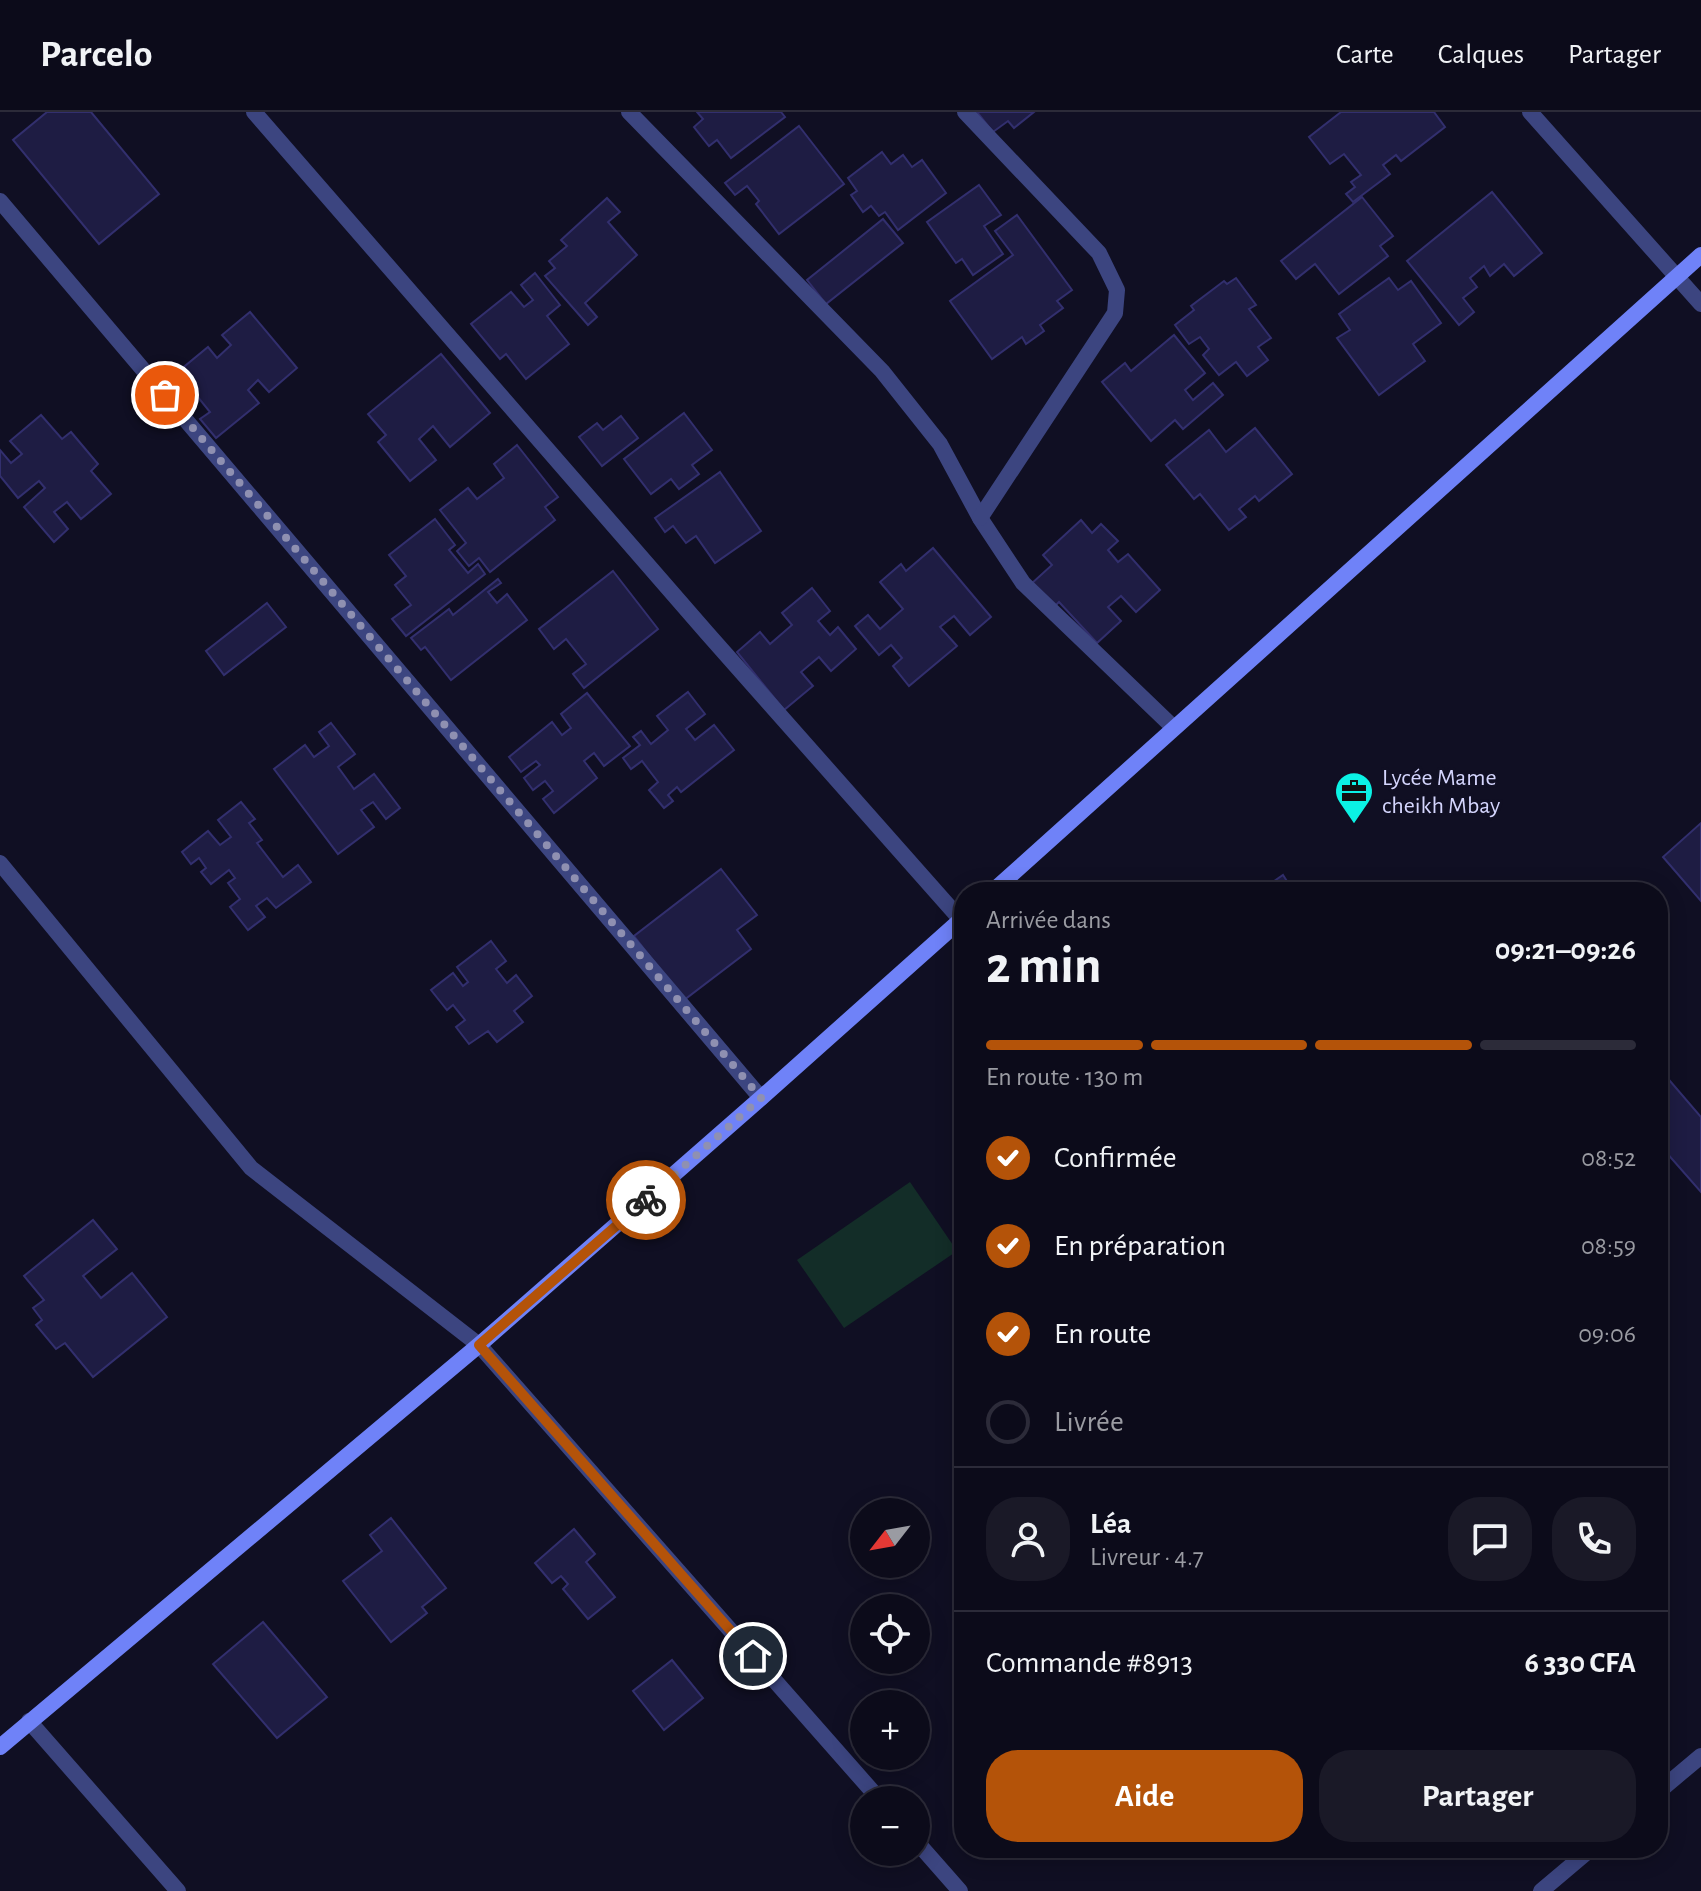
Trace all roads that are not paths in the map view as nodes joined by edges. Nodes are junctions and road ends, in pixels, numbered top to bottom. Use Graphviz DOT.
graph roads {
  1 [pos="254,112"];
  2 [pos="629,112"];
  3 [pos="965,112"];
  4 [pos="1530,112"];
  5 [pos="0,201"];
  6 [pos="1701,255"];
  7 [pos="1676,276"];
  8 [pos="1701,304"];
  9 [pos="980,518"];
  10 [pos="1174,728"];
  11 [pos="0,863"];
  12 [pos="1003,882"];
  13 [pos="954,909"];
  14 [pos="954,927"];
  15 [pos="761,1098"];
  16 [pos="479,1345"];
  17 [pos="29,1721"];
  18 [pos="0,1747"];
  19 [pos="1701,1756"];
  20 [pos="1668,1784"];
  21 [pos="868,1786"];
  22 [pos="930,1857"];
  23 [pos="1580,1858"];
  24 [pos="178,1891"];
  25 [pos="960,1891"];
  26 [pos="1541,1891"];
  1 -- 13 [label="street"];
  2 -- 9 [label="street"];
  3 -- 9 [label="street"];
  4 -- 7 [label="street"];
  5 -- 15 [label="street"];
  6 -- 7 [label="main road"];
  7 -- 8 [label="street"];
  7 -- 10 [label="main road"];
  9 -- 10 [label="street"];
  10 -- 12 [label="main road"];
  11 -- 16 [label="street"];
  14 -- 15 [label="main road"];
  15 -- 16 [label="main road"];
  16 -- 17 [label="main road"];
  16 -- 21 [label="street"];
  17 -- 18 [label="main road"];
  17 -- 24 [label="street"];
  19 -- 20 [label="street"];
  22 -- 25 [label="street"];
  23 -- 26 [label="street"];
}
